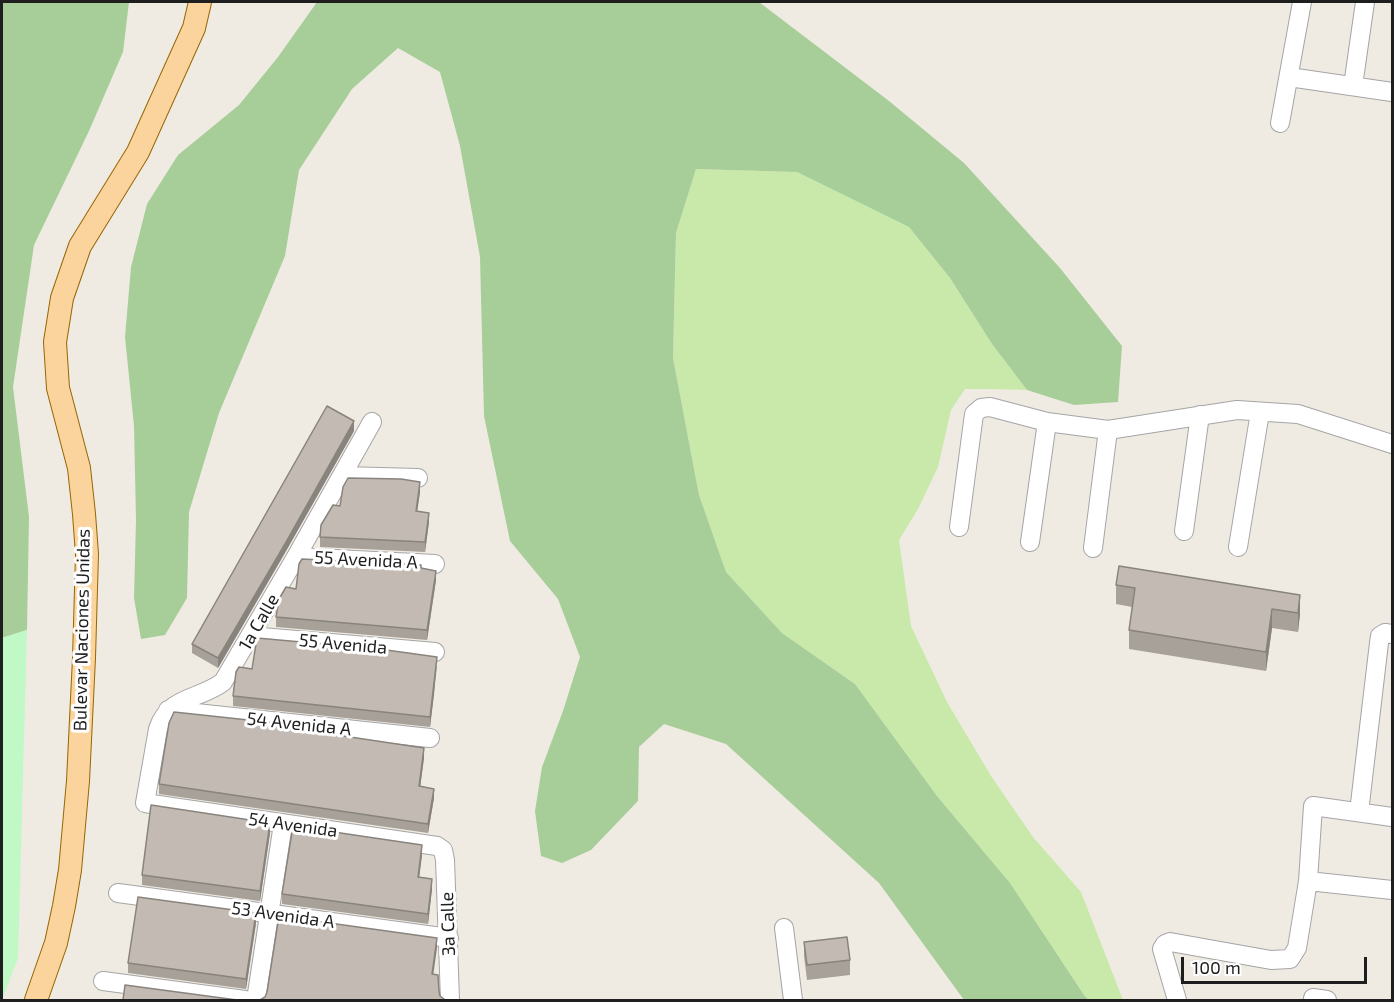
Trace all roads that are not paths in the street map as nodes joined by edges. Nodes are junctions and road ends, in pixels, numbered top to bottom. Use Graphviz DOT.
graph roads {
  1 [pos="200,2"];
  2 [pos="1302,2"];
  3 [pos="1365,2"];
  4 [pos="1289,77"];
  5 [pos="1353,86"];
  6 [pos="1392,92"];
  7 [pos="1280,123"];
  8 [pos="1260,412"];
  9 [pos="1200,415"];
  10 [pos="372,422"];
  11 [pos="1047,422"];
  12 [pos="1108,430"];
  13 [pos="1392,444"];
  14 [pos="343,476"];
  15 [pos="418,478"];
  16 [pos="959,527"];
  17 [pos="1184,531"];
  18 [pos="1030,542"];
  19 [pos="1238,547"];
  20 [pos="1093,548"];
  21 [pos="296,557"];
  22 [pos="435,564"];
  23 [pos="1392,634"];
  24 [pos="250,636"];
  25 [pos="435,652"];
  26 [pos="168,710"];
  27 [pos="430,738"];
  28 [pos="1359,812"];
  29 [pos="1392,817"];
  30 [pos="283,824"];
  31 [pos="441,848"];
  32 [pos="1308,881"];
  33 [pos="1392,890"];
  34 [pos="118,893"];
  35 [pos="269,913"];
  36 [pos="784,928"];
  37 [pos="448,938"];
  38 [pos="103,981"];
  39 [pos="36,1000"];
  40 [pos="245,1000"];
  41 [pos="256,1000"];
  42 [pos="450,1000"];
  43 [pos="793,1000"];
  44 [pos="1177,1000"];
  1 -- 39 [label="main road, Bulevar Naciones Unidas"];
  2 -- 4 [label="street"];
  3 -- 5 [label="street"];
  4 -- 5 [label="street"];
  4 -- 7 [label="street"];
  5 -- 6 [label="street"];
  8 -- 9 [label="street"];
  8 -- 13 [label="street"];
  8 -- 19 [label="street"];
  9 -- 12 [label="street"];
  9 -- 17 [label="street"];
  10 -- 14 [label="street, 1a Calle"];
  11 -- 12 [label="street"];
  11 -- 16 [label="street"];
  11 -- 18 [label="street"];
  12 -- 20 [label="street"];
  14 -- 15 [label="street"];
  14 -- 21 [label="street, 1a Calle"];
  21 -- 22 [label="street, 55 Avenida A"];
  21 -- 24 [label="street, 1a Calle"];
  23 -- 28 [label="street"];
  24 -- 25 [label="street, 55 Avenida"];
  24 -- 26 [label="street, 1a Calle"];
  26 -- 27 [label="street, 54 Avenida A"];
  26 -- 30 [label="street, 54 Avenida"];
  28 -- 29 [label="street"];
  28 -- 32 [label="street"];
  30 -- 31 [label="street, 54 Avenida"];
  30 -- 35 [label="street"];
  31 -- 37 [label="street, 3a Calle"];
  32 -- 33 [label="street"];
  32 -- 44 [label="street"];
  34 -- 35 [label="street, 53 Avenida A"];
  35 -- 37 [label="street, 53 Avenida A"];
  35 -- 41 [label="street"];
  36 -- 43 [label="street"];
  37 -- 42 [label="street, 3a Calle"];
  38 -- 40 [label="street"];
}
